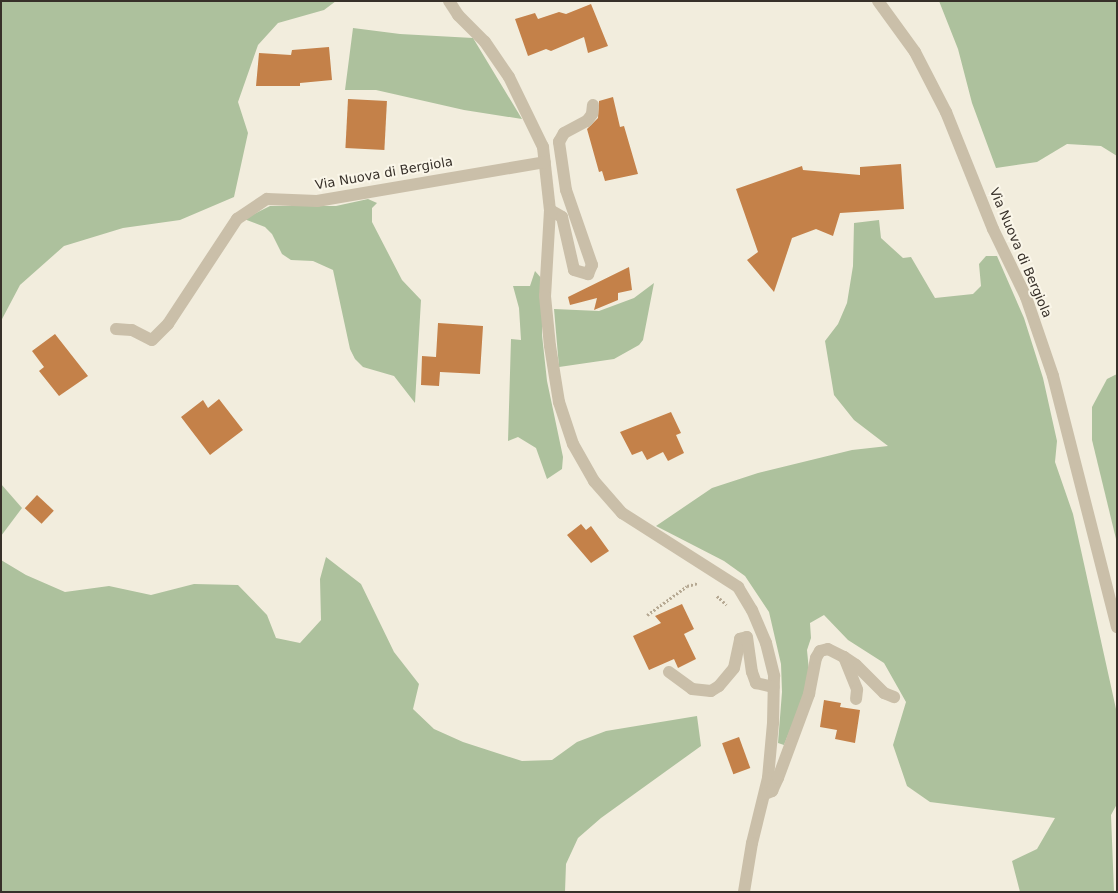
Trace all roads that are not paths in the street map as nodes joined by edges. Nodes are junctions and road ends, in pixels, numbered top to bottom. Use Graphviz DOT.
graph roads {
  1 [pos="449,1"];
  2 [pos="878,1"];
  3 [pos="593,105"];
  4 [pos="545,162"];
  5 [pos="550,210"];
  6 [pos="116,329"];
  7 [pos="1117,627"];
  8 [pos="844,657"];
  9 [pos="669,672"];
  10 [pos="774,687"];
  11 [pos="894,696"];
  12 [pos="856,699"];
  13 [pos="765,794"];
  14 [pos="744,892"];
  1 -- 4 [label="street"];
  2 -- 7 [label="street, Via Nuova di Bergiola"];
  3 -- 5 [label="street"];
  4 -- 5 [label="street"];
  4 -- 6 [label="street, Via Nuova di Bergiola"];
  5 -- 10 [label="street"];
  8 -- 11 [label="street"];
  8 -- 12 [label="street"];
  8 -- 13 [label="street"];
  9 -- 10 [label="street"];
  10 -- 13 [label="street"];
  13 -- 14 [label="street"];
}
